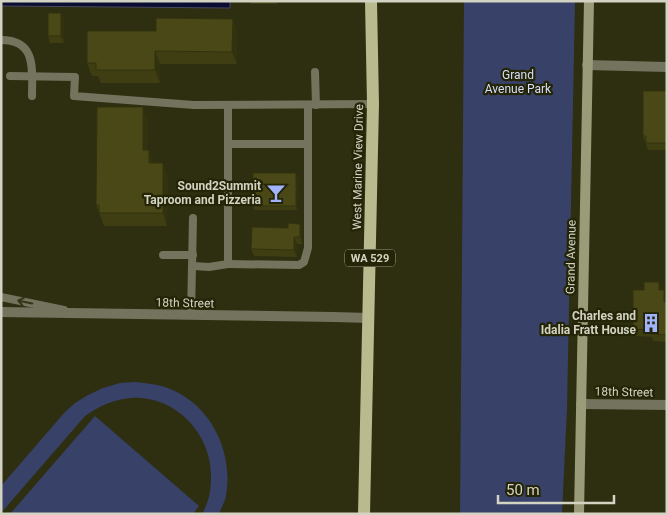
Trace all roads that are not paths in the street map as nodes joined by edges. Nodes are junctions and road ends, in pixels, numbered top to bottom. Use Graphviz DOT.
graph roads {
  1 [pos="371,1"];
  2 [pos="589,1"];
  3 [pos="1,40"];
  4 [pos="587,65"];
  5 [pos="667,67"];
  6 [pos="316,72"];
  7 [pos="10,76"];
  8 [pos="32,77"];
  9 [pos="32,96"];
  10 [pos="373,104"];
  11 [pos="228,105"];
  12 [pos="312,105"];
  13 [pos="228,144"];
  14 [pos="307,144"];
  15 [pos="193,218"];
  16 [pos="164,254"];
  17 [pos="193,255"];
  18 [pos="228,264"];
  19 [pos="192,266"];
  20 [pos="1,297"];
  21 [pos="1,312"];
  22 [pos="83,314"];
  23 [pos="191,315"];
  24 [pos="369,318"];
  25 [pos="581,404"];
  26 [pos="667,405"];
  27 [pos="364,514"];
  28 [pos="579,514"];
  1 -- 10 [label="main road, West Marine View Drive / WA 529"];
  2 -- 4 [label="street, Grand Avenue"];
  3 -- 8 [label="lane"];
  4 -- 5 [label="street"];
  4 -- 25 [label="street, Grand Avenue"];
  6 -- 12 [label="lane"];
  7 -- 8 [label="lane"];
  8 -- 9 [label="lane"];
  8 -- 11 [label="lane"];
  10 -- 12 [label="lane"];
  10 -- 24 [label="main road, West Marine View Drive / WA 529"];
  11 -- 12 [label="lane"];
  11 -- 13 [label="lane"];
  12 -- 14 [label="lane"];
  13 -- 14 [label="lane"];
  13 -- 18 [label="lane"];
  14 -- 18 [label="lane"];
  15 -- 17 [label="lane"];
  16 -- 17 [label="lane"];
  17 -- 19 [label="lane"];
  18 -- 19 [label="lane"];
  19 -- 23 [label="lane"];
  22 -- 20 [label="lane, one-way"];
  21 -- 22 [label="street, 18th Street"];
  22 -- 23 [label="street, 18th Street"];
  23 -- 24 [label="street, 18th Street"];
  24 -- 27 [label="main road, West Marine View Drive / WA 529"];
  25 -- 26 [label="street, 18th Street"];
  25 -- 28 [label="street, Grand Avenue"];
}
